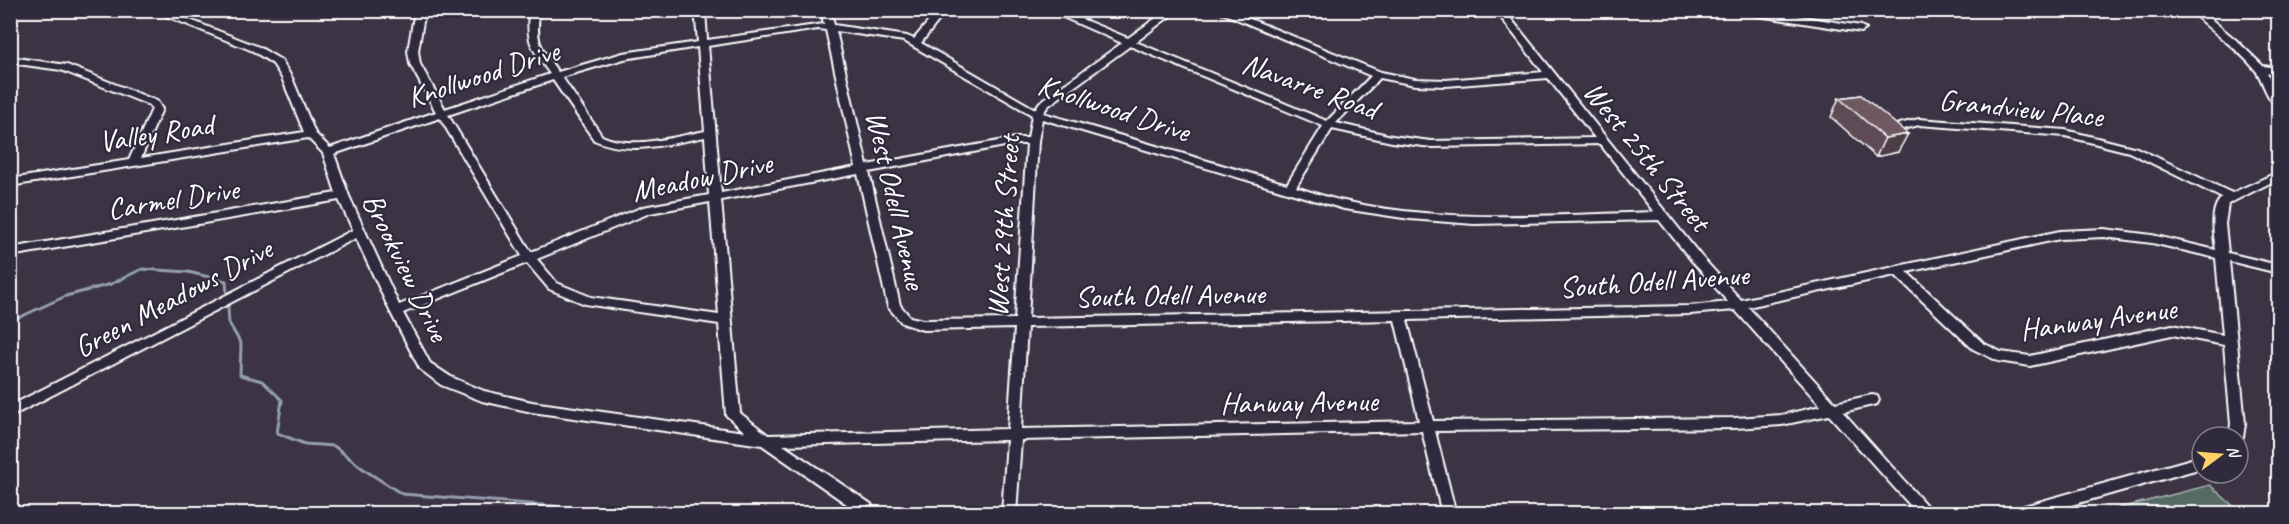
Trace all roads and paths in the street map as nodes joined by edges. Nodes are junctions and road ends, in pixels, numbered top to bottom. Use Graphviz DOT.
graph roads {
  1 [pos="155,10"];
  2 [pos="420,10"];
  3 [pos="534,10"];
  4 [pos="700,10"];
  5 [pos="826,10"];
  6 [pos="943,10"];
  7 [pos="1051,10"];
  8 [pos="1174,10"];
  9 [pos="1219,10"];
  10 [pos="1409,10"];
  11 [pos="1427,10"];
  12 [pos="1499,10"];
  13 [pos="1739,10"];
  14 [pos="2194,10"];
  15 [pos="830,27"];
  16 [pos="1861,29"];
  17 [pos="1129,42"];
  18 [pos="916,43"];
  19 [pos="702,44"];
  20 [pos="10,60"];
  21 [pos="2260,69"];
  22 [pos="2278,71"];
  23 [pos="1378,75"];
  24 [pos="1548,75"];
  25 [pos="555,76"];
  26 [pos="2278,102"];
  27 [pos="1037,114"];
  28 [pos="443,115"];
  29 [pos="1329,125"];
  30 [pos="1900,127"];
  31 [pos="709,133"];
  32 [pos="310,134"];
  33 [pos="1033,141"];
  34 [pos="1602,141"];
  35 [pos="328,152"];
  36 [pos="133,163"];
  37 [pos="863,170"];
  38 [pos="2278,175"];
  39 [pos="10,183"];
  40 [pos="1290,188"];
  41 [pos="344,196"];
  42 [pos="715,197"];
  43 [pos="2232,198"];
  44 [pos="1661,216"];
  45 [pos="360,231"];
  46 [pos="10,252"];
  47 [pos="2222,254"];
  48 [pos="529,258"];
  49 [pos="2278,269"];
  50 [pos="1898,271"];
  51 [pos="1737,305"];
  52 [pos="396,311"];
  53 [pos="1400,316"];
  54 [pos="725,320"];
  55 [pos="1022,323"];
  56 [pos="2230,340"];
  57 [pos="1872,400"];
  58 [pos="1833,410"];
  59 [pos="10,412"];
  60 [pos="2238,425"];
  61 [pos="1428,426"];
  62 [pos="1015,436"];
  63 [pos="765,440"];
  64 [pos="2190,465"];
  65 [pos="869,513"];
  66 [pos="1009,513"];
  67 [pos="1449,513"];
  68 [pos="1927,513"];
  69 [pos="2017,513"];
  1 -- 32 [label="street, Brookview Drive"];
  2 -- 28 [label="street"];
  3 -- 25 [label="street"];
  4 -- 19 [label="street"];
  5 -- 15 [label="street, West Odell Avenue"];
  6 -- 18 [label="street"];
  7 -- 17 [label="street, Navarre Road"];
  8 -- 17 [label="street, West 29th Street"];
  9 -- 23 [label="street"];
  10 -- 11 [label="street"];
  12 -- 24 [label="street, West 25th Street"];
  13 -- 16 [label="street"];
  14 -- 21 [label="street"];
  15 -- 18 [label="street, Knollwood Drive"];
  15 -- 19 [label="street, Knollwood Drive"];
  15 -- 37 [label="street, West Odell Avenue"];
  17 -- 27 [label="street, West 29th Street"];
  17 -- 29 [label="street, Navarre Road"];
  18 -- 27 [label="street, Knollwood Drive"];
  19 -- 25 [label="street, Knollwood Drive"];
  19 -- 31 [label="street"];
  20 -- 36 [label="street"];
  21 -- 22 [label="street"];
  21 -- 26 [label="street"];
  23 -- 24 [label="street"];
  23 -- 29 [label="street"];
  24 -- 34 [label="street, West 25th Street"];
  25 -- 28 [label="street, Knollwood Drive"];
  25 -- 31 [label="street"];
  27 -- 33 [label="street, West 29th Street"];
  27 -- 40 [label="street, Knollwood Drive"];
  28 -- 35 [label="street, Knollwood Drive"];
  28 -- 48 [label="street"];
  29 -- 34 [label="street, Navarre Road"];
  29 -- 40 [label="street"];
  30 -- 43 [label="street, Grandview Place"];
  31 -- 42 [label="street"];
  32 -- 35 [label="street, Brookview Drive"];
  32 -- 36 [label="street, Valley Road"];
  33 -- 37 [label="street, Meadow Drive"];
  33 -- 55 [label="street, West 29th Street"];
  34 -- 44 [label="street, West 25th Street"];
  35 -- 41 [label="street, Brookview Drive"];
  36 -- 39 [label="street, Valley Road"];
  37 -- 42 [label="street, Meadow Drive"];
  37 -- 55 [label="street, West Odell Avenue"];
  38 -- 43 [label="street"];
  40 -- 44 [label="street, Knollwood Drive"];
  41 -- 45 [label="street, Brookview Drive"];
  41 -- 46 [label="street, Carmel Drive"];
  42 -- 48 [label="street, Meadow Drive"];
  42 -- 54 [label="street"];
  43 -- 47 [label="street"];
  44 -- 51 [label="street, West 25th Street"];
  45 -- 52 [label="street, Brookview Drive"];
  45 -- 59 [label="street, Green Meadows Drive"];
  47 -- 49 [label="street, South Odell Avenue"];
  47 -- 50 [label="street, South Odell Avenue"];
  47 -- 56 [label="street"];
  48 -- 52 [label="street, Meadow Drive"];
  48 -- 54 [label="street"];
  50 -- 51 [label="street, South Odell Avenue"];
  50 -- 56 [label="street, Hanway Avenue"];
  51 -- 53 [label="street, South Odell Avenue"];
  51 -- 58 [label="street, West 25th Street"];
  52 -- 63 [label="street, Brookview Drive"];
  53 -- 55 [label="street, South Odell Avenue"];
  53 -- 61 [label="street"];
  54 -- 63 [label="street"];
  55 -- 62 [label="street, West 29th Street"];
  56 -- 60 [label="street"];
  57 -- 58 [label="street"];
  58 -- 61 [label="street, Hanway Avenue"];
  58 -- 68 [label="street, West 25th Street"];
  61 -- 62 [label="street, Hanway Avenue"];
  61 -- 67 [label="street"];
  62 -- 63 [label="street, Hanway Avenue"];
  62 -- 66 [label="street, West 29th Street"];
  63 -- 65 [label="street"];
  64 -- 69 [label="street"];
}
